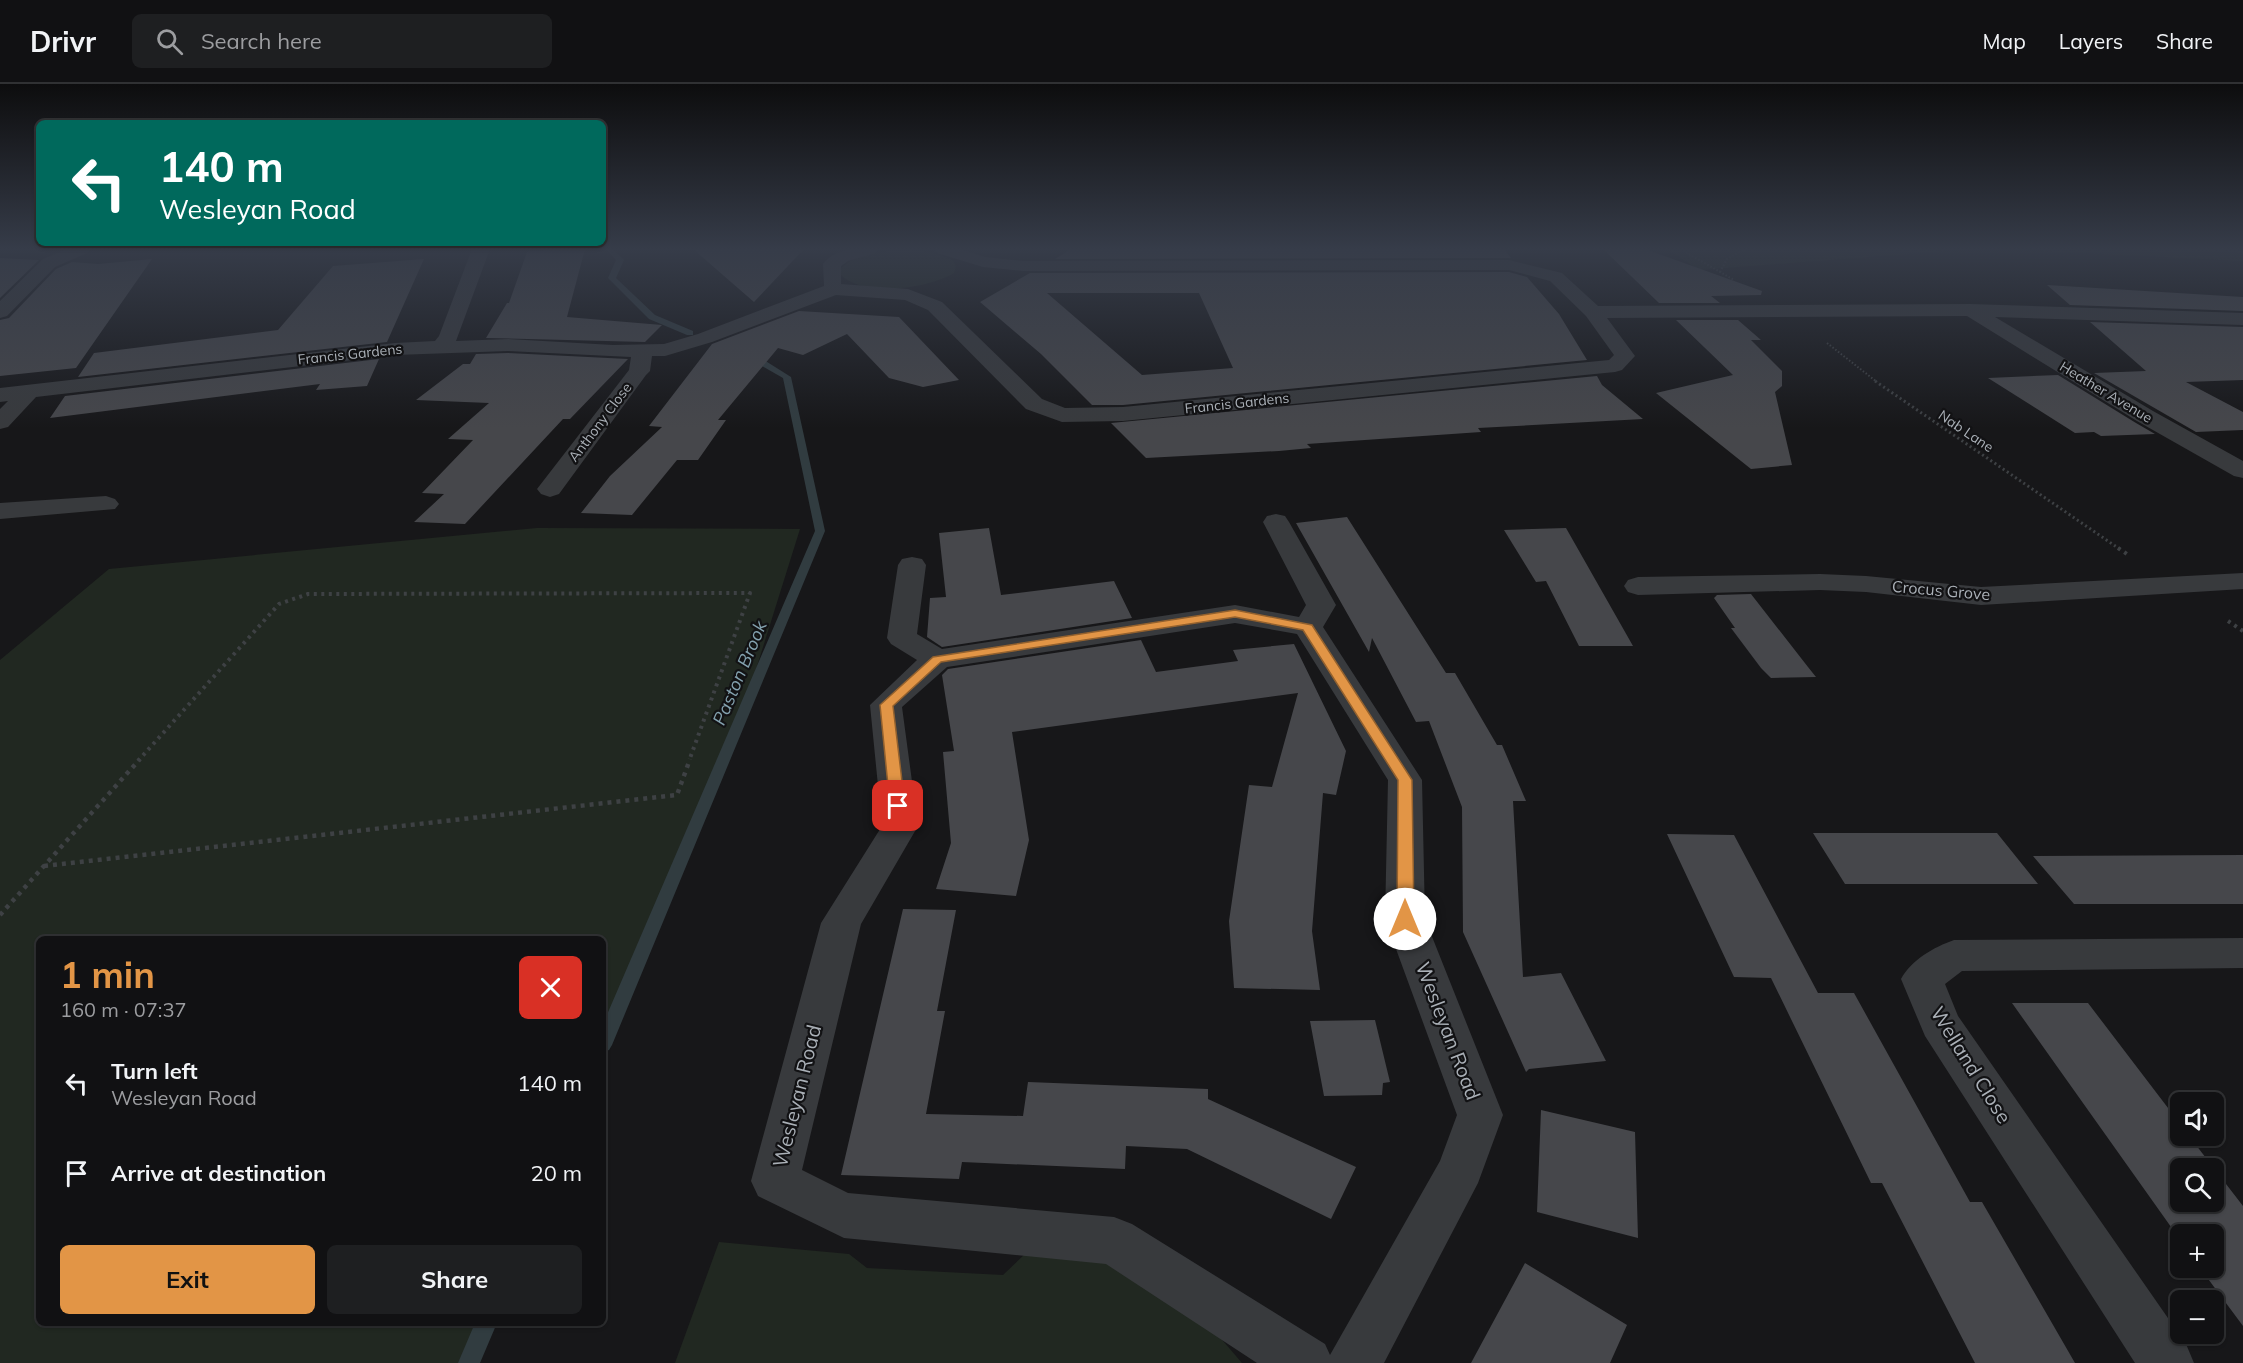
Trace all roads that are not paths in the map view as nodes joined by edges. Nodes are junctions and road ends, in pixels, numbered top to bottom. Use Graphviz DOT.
graph roads {
  1 [pos="459,309"];
  2 [pos="783,309"];
  3 [pos="938,309"];
  4 [pos="1589,309"];
  5 [pos="1970,310"];
  6 [pos="1593,312"];
  7 [pos="2243,319"];
  8 [pos="442,346"];
  9 [pos="642,351"];
  10 [pos="30,391"];
  11 [pos="0,395"];
  12 [pos="0,422"];
  13 [pos="2243,471"];
  14 [pos="550,489"];
  15 [pos="106,504"];
  16 [pos="0,511"];
  17 [pos="1276,522"];
  18 [pos="912,565"];
  19 [pos="2243,582"];
  20 [pos="1638,586"];
  21 [pos="1308,627"];
  22 [pos="937,659"];
  23 [pos="2243,953"];
  24 [pos="1306,1363"];
  25 [pos="1354,1363"];
  26 [pos="2167,1363"];
  1 -- 8 [label="street"];
  2 -- 9 [label="street, Francis Gardens"];
  3 -- 6 [label="street, Francis Gardens"];
  4 -- 6 [label="street, Francis Gardens"];
  5 -- 6 [label="street"];
  5 -- 7 [label="street"];
  5 -- 13 [label="street, Heather Avenue"];
  8 -- 9 [label="street, Francis Gardens"];
  8 -- 10 [label="street, Francis Gardens"];
  9 -- 14 [label="street, Anthony Close"];
  10 -- 11 [label="street, Francis Gardens"];
  10 -- 12 [label="street"];
  15 -- 16 [label="street"];
  17 -- 21 [label="street"];
  18 -- 22 [label="street"];
  19 -- 20 [label="street, Crocus Grove"];
  21 -- 22 [label="street"];
  21 -- 25 [label="street, Wesleyan Road"];
  22 -- 24 [label="street, Wesleyan Road"];
  23 -- 26 [label="street, Welland Close"];
}
